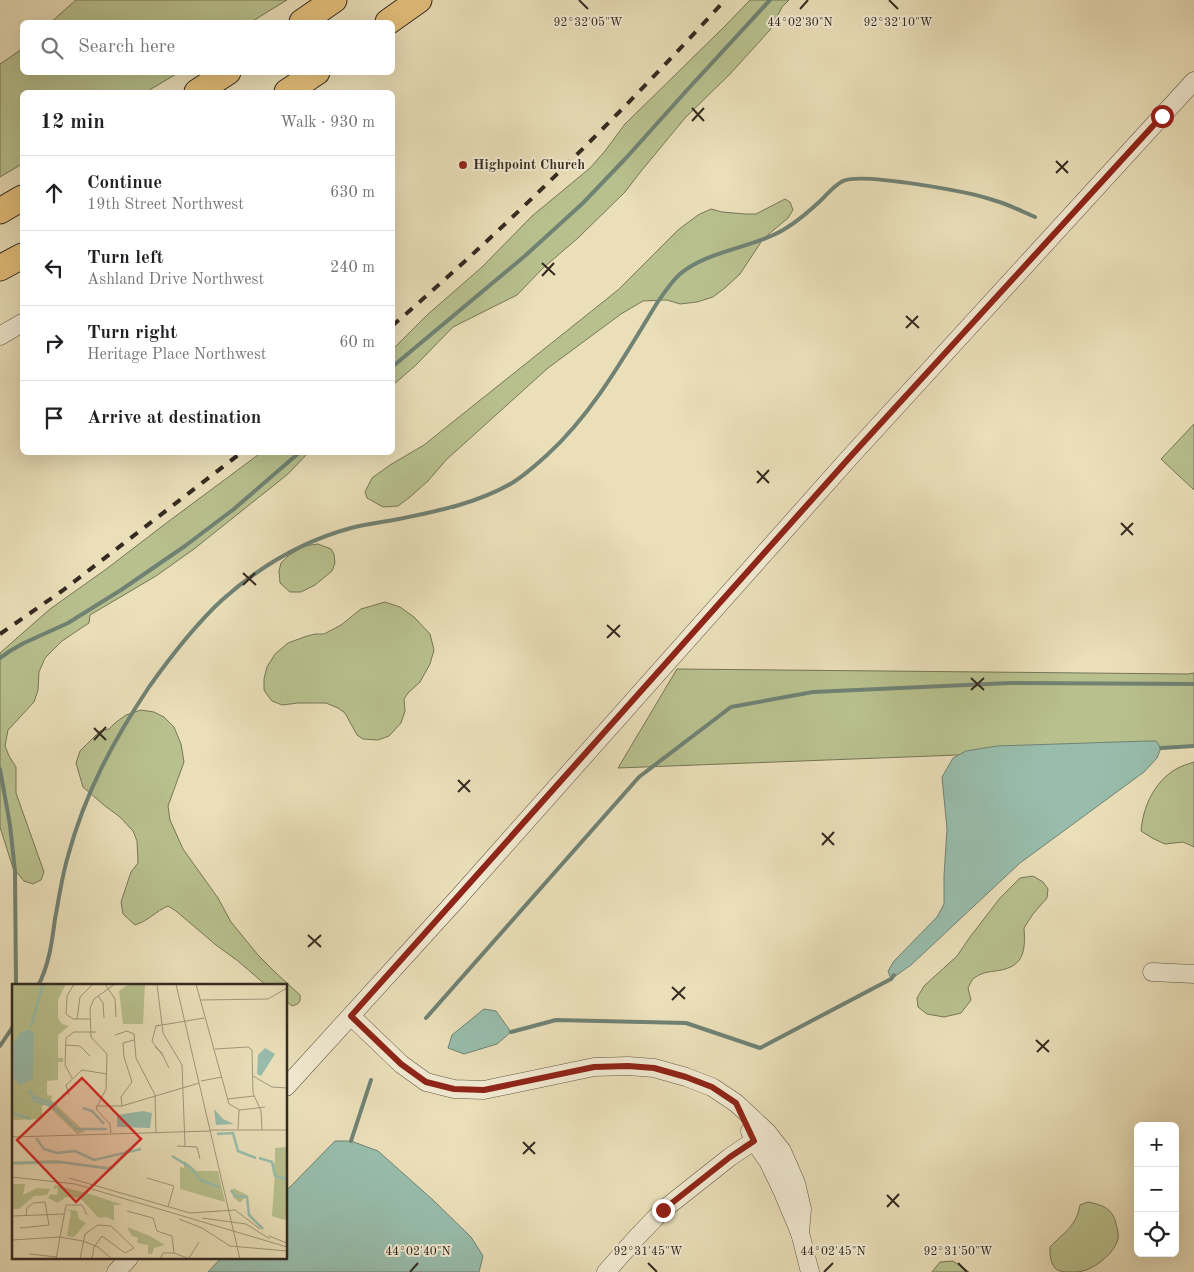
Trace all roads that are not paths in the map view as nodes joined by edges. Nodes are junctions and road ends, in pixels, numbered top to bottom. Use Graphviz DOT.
graph roads {
  1 [pos="334,0"];
  2 [pos="419,0"];
  3 [pos="305,20"];
  4 [pos="391,20"];
  5 [pos="223,75"];
  6 [pos="312,75"];
  7 [pos="1194,81"];
  8 [pos="200,90"];
  9 [pos="290,90"];
  10 [pos="20,199"];
  11 [pos="0,211"];
  12 [pos="20,257"];
  13 [pos="0,268"];
  14 [pos="20,324"];
  15 [pos="0,336"];
  16 [pos="1152,972"];
  17 [pos="1194,974"];
  18 [pos="351,1016"];
  19 [pos="288,1085"];
  20 [pos="761,1136"];
  21 [pos="127,1260"];
  22 [pos="116,1272"];
  23 [pos="606,1272"];
  24 [pos="810,1272"];
  1 -- 3 [label="highway"];
  2 -- 4 [label="highway"];
  5 -- 8 [label="highway"];
  6 -- 9 [label="highway"];
  7 -- 18 [label="street"];
  10 -- 11 [label="highway"];
  12 -- 13 [label="highway"];
  14 -- 15 [label="street"];
  16 -- 17 [label="street"];
  18 -- 19 [label="street"];
  18 -- 20 [label="street"];
  20 -- 23 [label="street"];
  20 -- 24 [label="street"];
  21 -- 22 [label="street"];
}
